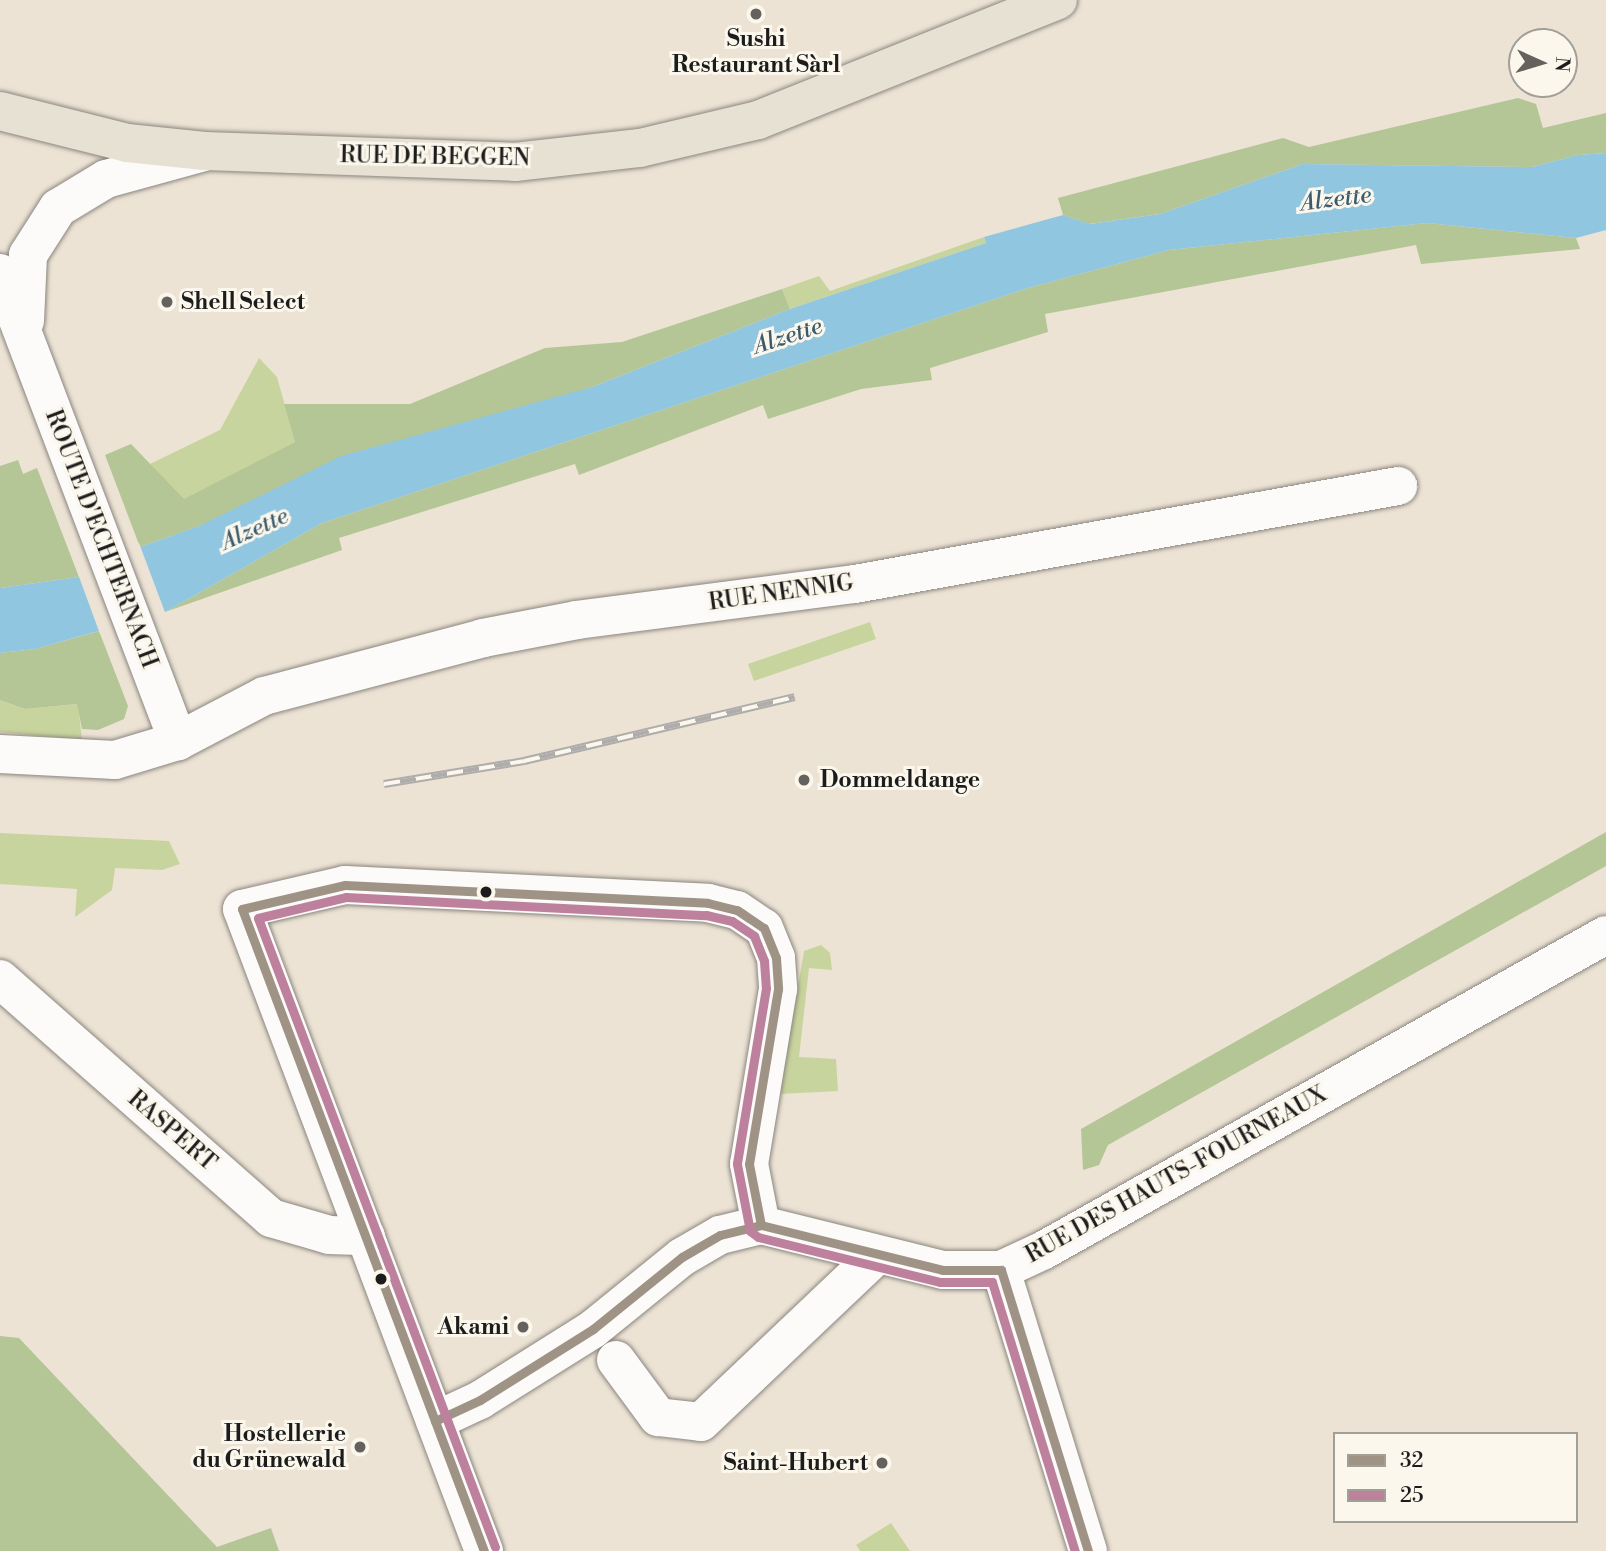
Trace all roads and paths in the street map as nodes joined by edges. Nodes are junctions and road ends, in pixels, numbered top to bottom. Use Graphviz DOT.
graph roads {
  1 [pos="1058,0"];
  2 [pos="0,111"];
  3 [pos="205,151"];
  4 [pos="0,273"];
  5 [pos="14,315"];
  6 [pos="1398,486"];
  7 [pos="178,741"];
  8 [pos="0,754"];
  9 [pos="1606,935"];
  10 [pos="0,979"];
  11 [pos="761,1226"];
  12 [pos="366,1236"];
  13 [pos="877,1255"];
  14 [pos="1001,1270"];
  15 [pos="616,1360"];
  16 [pos="435,1421"];
  17 [pos="484,1551"];
  18 [pos="1088,1551"];
  1 -- 3 [label="main road, RUE DE BEGGEN"];
  2 -- 3 [label="main road, RUE DE BEGGEN"];
  3 -- 5 [label="street, ROUTE D'ECHTERNACH"];
  4 -- 5 [label="street, ROUTE D'ECHTERNACH"];
  5 -- 7 [label="street, ROUTE D'ECHTERNACH"];
  6 -- 7 [label="street, RUE NENNIG"];
  7 -- 8 [label="street"];
  9 -- 14 [label="street, RUE DES HAUTS-FOURNEAUX"];
  10 -- 12 [label="street, RASPERT"];
  11 -- 12 [label="street"];
  11 -- 13 [label="street, RUE DES HAUTS-FOURNEAUX"];
  11 -- 16 [label="street, RUE DES HAUTS-FOURNEAUX"];
  12 -- 16 [label="street"];
  13 -- 14 [label="street, RUE DES HAUTS-FOURNEAUX"];
  13 -- 15 [label="street"];
  14 -- 18 [label="street"];
  16 -- 17 [label="street"];
}
